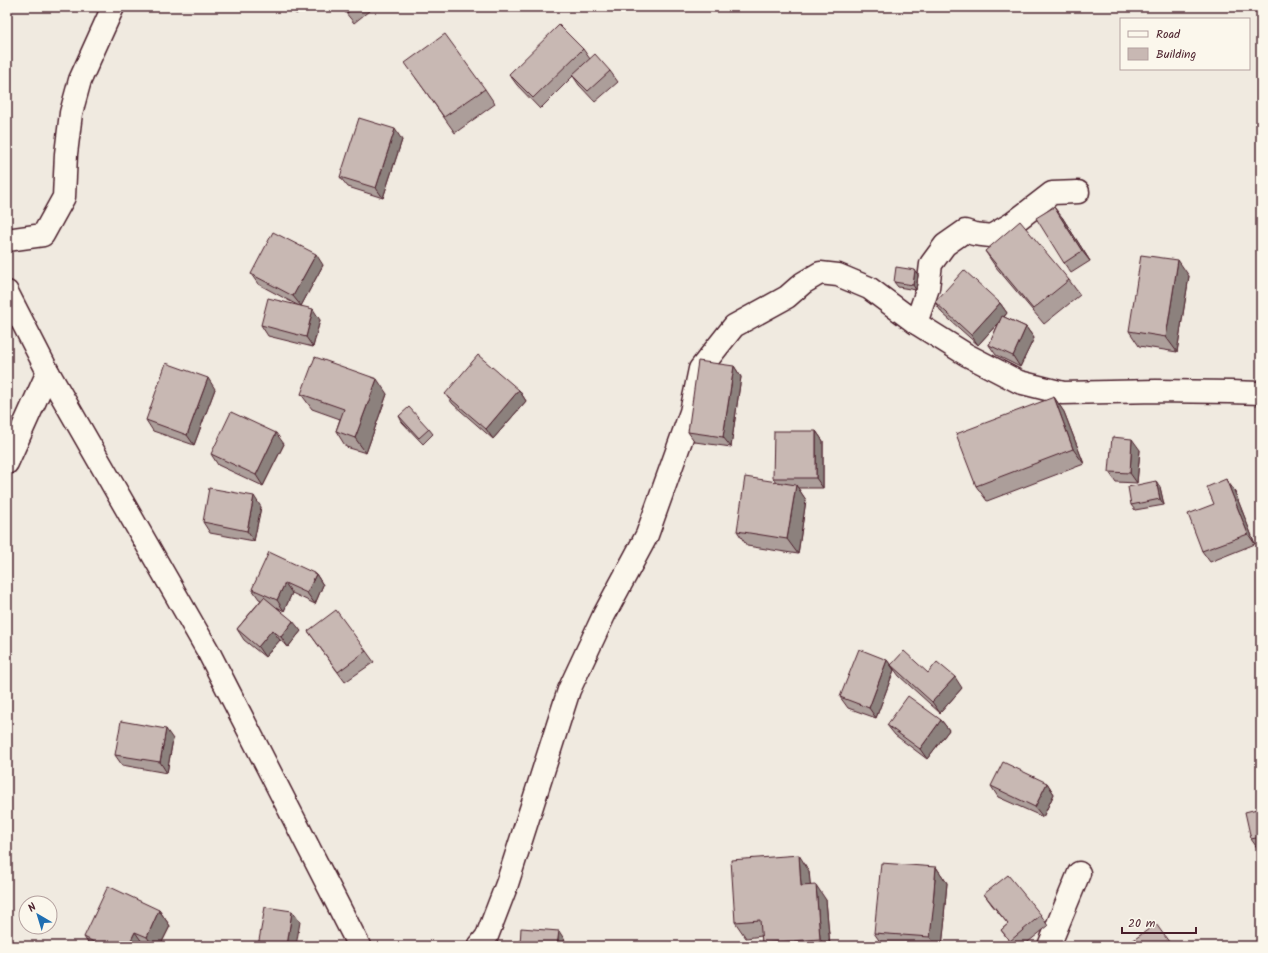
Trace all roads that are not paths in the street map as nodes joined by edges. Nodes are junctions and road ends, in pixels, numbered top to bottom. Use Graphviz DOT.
graph roads {
  1 [pos="113,7"];
  2 [pos="1078,192"];
  3 [pos="7,240"];
  4 [pos="7,292"];
  5 [pos="916,322"];
  6 [pos="48,372"];
  7 [pos="1261,393"];
  8 [pos="7,463"];
  9 [pos="1079,873"];
  10 [pos="359,946"];
  11 [pos="479,946"];
  12 [pos="1049,946"];
  1 -- 3 [label="street"];
  2 -- 5 [label="street"];
  4 -- 6 [label="street"];
  5 -- 7 [label="street"];
  5 -- 11 [label="street"];
  6 -- 8 [label="street"];
  6 -- 10 [label="street"];
  9 -- 12 [label="street"];
}
